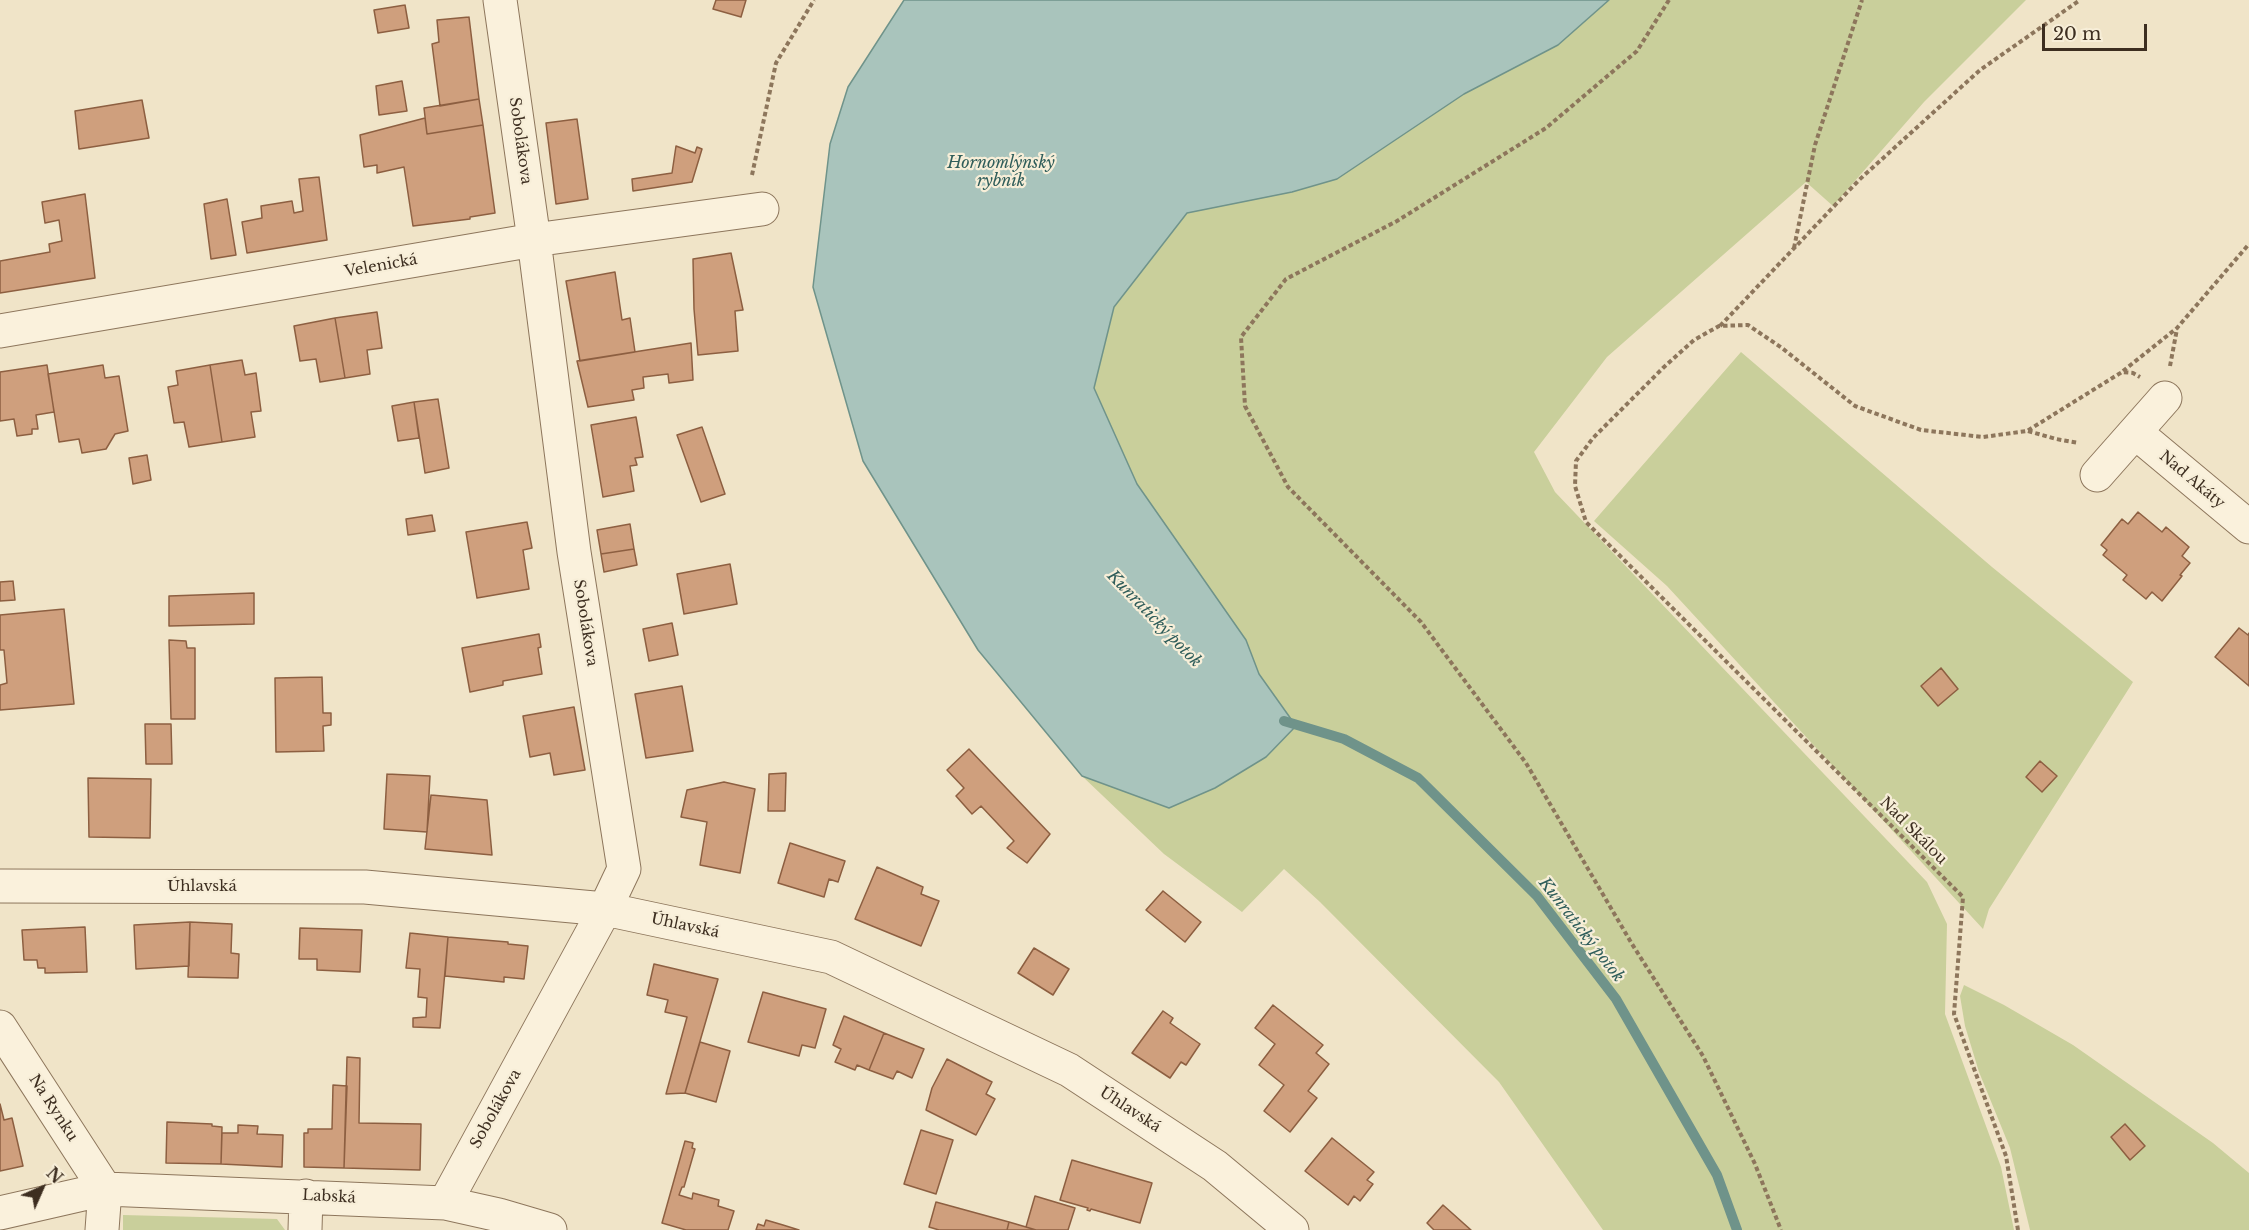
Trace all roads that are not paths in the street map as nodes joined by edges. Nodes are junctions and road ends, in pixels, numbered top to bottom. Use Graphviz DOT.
graph roads {
  1 [pos="500,0"];
  2 [pos="753,210"];
  3 [pos="534,240"];
  4 [pos="0,331"];
  5 [pos="2165,398"];
  6 [pos="2135,432"];
  7 [pos="2104,467"];
  8 [pos="2249,527"];
  9 [pos="0,886"];
  10 [pos="605,909"];
  11 [pos="0,1027"];
  12 [pos="105,1189"];
  13 [pos="306,1196"];
  14 [pos="445,1203"];
  15 [pos="0,1213"];
  16 [pos="102,1230"];
  17 [pos="305,1230"];
  18 [pos="550,1230"];
  19 [pos="1292,1230"];
  1 -- 3 [label="street, Sobolákova"];
  2 -- 3 [label="street, Velenická"];
  3 -- 4 [label="street, Velenická"];
  3 -- 10 [label="street, Sobolákova"];
  5 -- 6 [label="street"];
  6 -- 7 [label="street"];
  6 -- 8 [label="street, Nad Akáty"];
  9 -- 10 [label="street, Úhlavská"];
  10 -- 14 [label="street, Sobolákova"];
  10 -- 19 [label="street, Úhlavská"];
  11 -- 12 [label="street, Na Rynku"];
  12 -- 13 [label="street, Labská"];
  12 -- 15 [label="street, Labská"];
  12 -- 16 [label="street"];
  13 -- 14 [label="street, Labská"];
  13 -- 17 [label="street"];
  14 -- 18 [label="street, Labská"];
}
